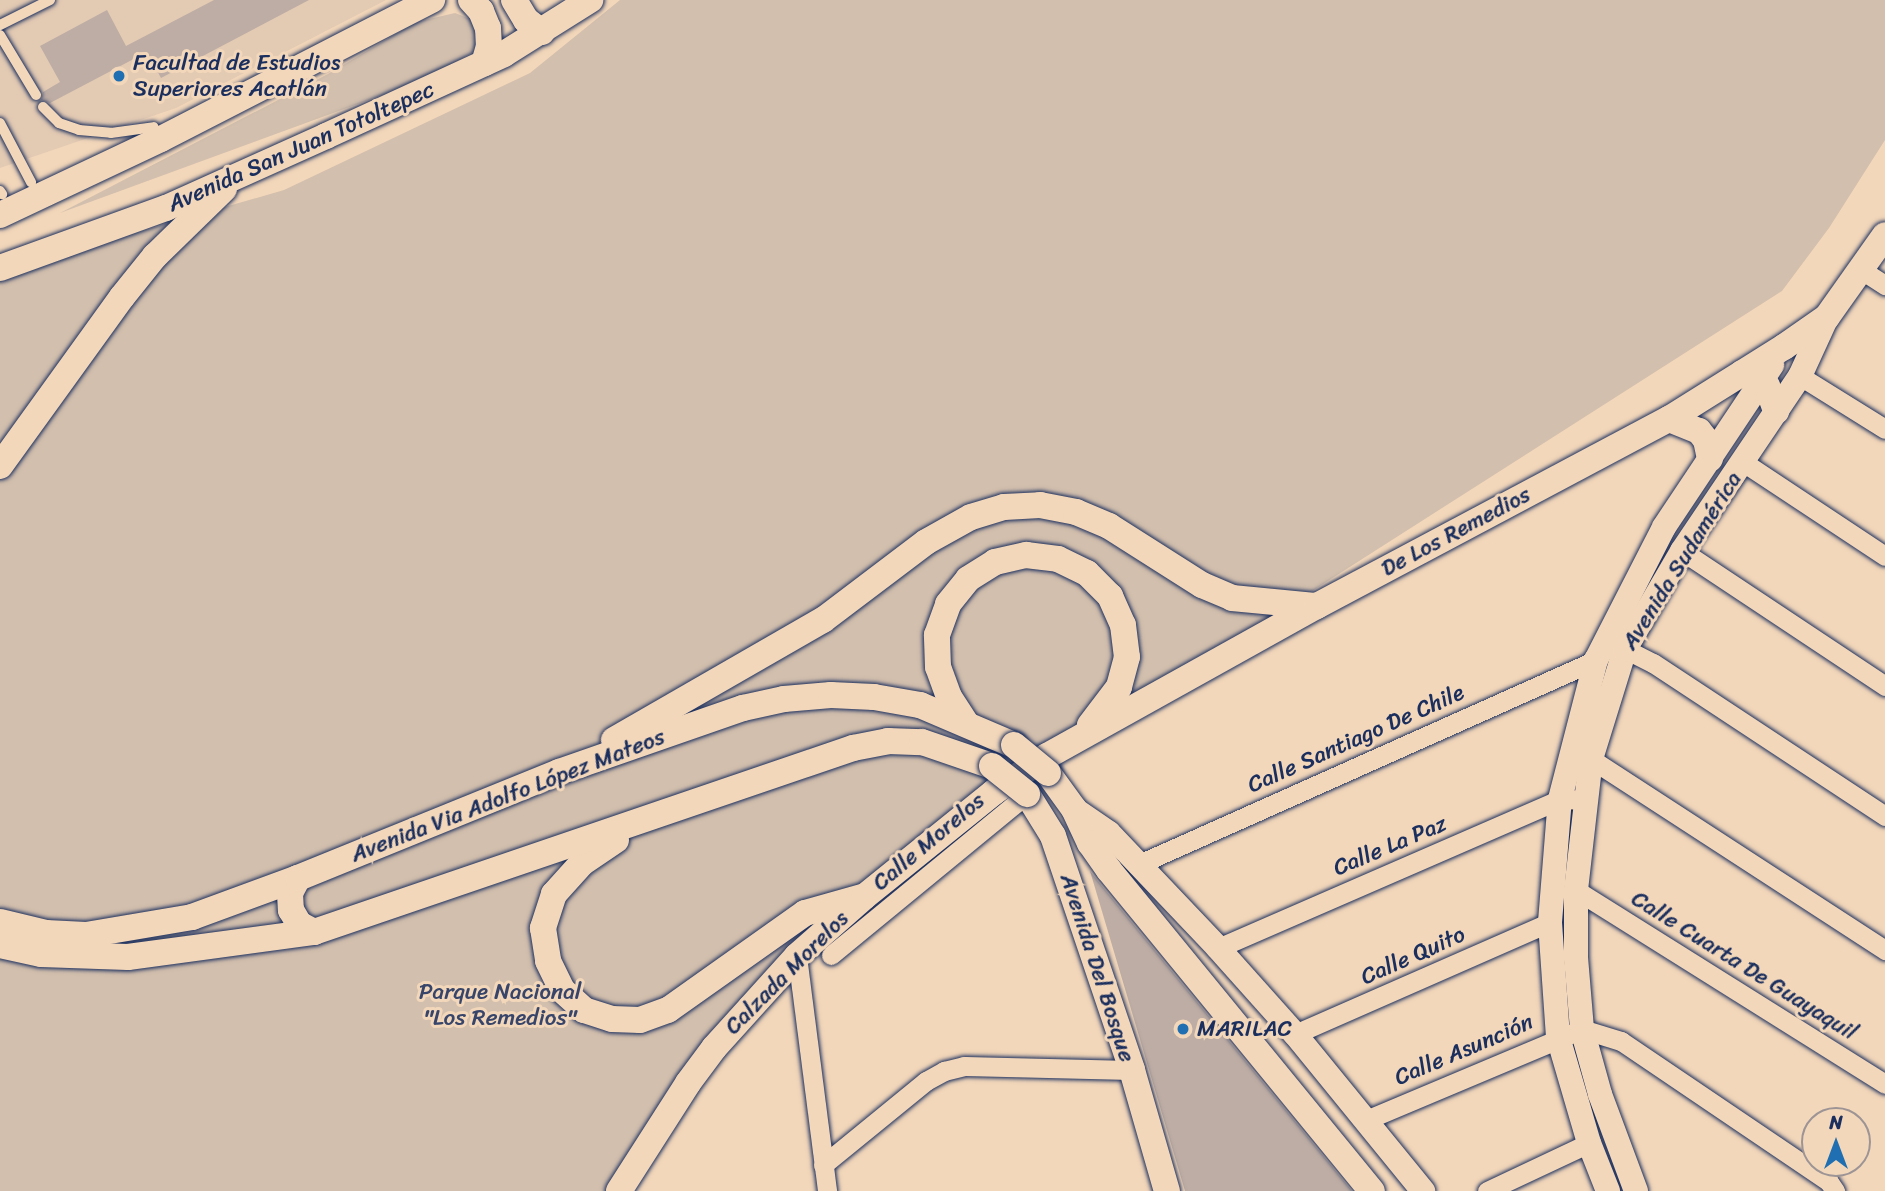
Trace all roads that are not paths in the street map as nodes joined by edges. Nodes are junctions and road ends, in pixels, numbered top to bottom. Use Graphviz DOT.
graph roads {
  1 [pos="50,0"];
  2 [pos="432,0"];
  3 [pos="471,0"];
  4 [pos="514,0"];
  5 [pos="590,0"];
  6 [pos="0,25"];
  7 [pos="542,32"];
  8 [pos="0,35"];
  9 [pos="484,63"];
  10 [pos="36,95"];
  11 [pos="43,107"];
  12 [pos="0,123"];
  13 [pos="155,134"];
  14 [pos="237,176"];
  15 [pos="31,181"];
  16 [pos="0,199"];
  17 [pos="1885,235"];
  18 [pos="0,250"];
  19 [pos="0,268"];
  20 [pos="1860,269"];
  21 [pos="1885,285"];
  22 [pos="1827,317"];
  23 [pos="1800,376"];
  24 [pos="1752,377"];
  25 [pos="1776,411"];
  26 [pos="1669,419"];
  27 [pos="1885,429"];
  28 [pos="1710,459"];
  29 [pos="1743,462"];
  30 [pos="0,466"];
  31 [pos="1682,551"];
  32 [pos="1885,556"];
  33 [pos="1317,606"];
  34 [pos="1625,649"];
  35 [pos="1596,660"];
  36 [pos="1885,686"];
  37 [pos="966,723"];
  38 [pos="1074,741"];
  39 [pos="1580,758"];
  40 [pos="559,772"];
  41 [pos="993,779"];
  42 [pos="1027,794"];
  43 [pos="1572,799"];
  44 [pos="1074,809"];
  45 [pos="1885,816"];
  46 [pos="642,822"];
  47 [pos="1137,865"];
  48 [pos="298,878"];
  49 [pos="1576,890"];
  50 [pos="863,897"];
  51 [pos="0,922"];
  52 [pos="1550,922"];
  53 [pos="314,932"];
  54 [pos="0,945"];
  55 [pos="1218,948"];
  56 [pos="1885,950"];
  57 [pos="831,955"];
  58 [pos="797,956"];
  59 [pos="1582,1029"];
  60 [pos="1295,1034"];
  61 [pos="1558,1037"];
  62 [pos="1132,1070"];
  63 [pos="1885,1084"];
  64 [pos="1367,1120"];
  65 [pos="1589,1143"];
  66 [pos="823,1165"];
  67 [pos="619,1191"];
  68 [pos="827,1191"];
  69 [pos="1167,1191"];
  70 [pos="1372,1191"];
  71 [pos="1423,1191"];
  72 [pos="1487,1191"];
  73 [pos="1608,1191"];
  74 [pos="1636,1191"];
  75 [pos="1835,1191"];
  1 -- 6 [label="lane"];
  2 -- 13 [label="main road"];
  3 -- 9 [label="main road"];
  4 -- 7 [label="main road"];
  5 -- 7 [label="main road, Avenida San Juan Totoltepec"];
  7 -- 9 [label="main road, Avenida San Juan Totoltepec"];
  8 -- 10 [label="lane"];
  9 -- 14 [label="main road, Avenida San Juan Totoltepec"];
  11 -- 13 [label="lane"];
  12 -- 15 [label="lane"];
  13 -- 15 [label="main road"];
  13 -- 16 [label="main road"];
  14 -- 18 [label="main road"];
  14 -- 19 [label="main road, Avenida San Juan Totoltepec"];
  14 -- 30 [label="main road"];
  15 -- 16 [label="main road"];
  17 -- 20 [label="main road, De Los Remedios"];
  20 -- 21 [label="street"];
  20 -- 22 [label="main road, De Los Remedios"];
  22 -- 23 [label="street, Avenida Sudamérica"];
  22 -- 24 [label="main road, De Los Remedios"];
  23 -- 25 [label="street, Avenida Sudamérica"];
  23 -- 27 [label="street"];
  24 -- 25 [label="main road"];
  24 -- 26 [label="main road, De Los Remedios"];
  24 -- 28 [label="street, Avenida Sudamérica"];
  25 -- 29 [label="street, Avenida Sudamérica"];
  26 -- 28 [label="main road"];
  26 -- 33 [label="main road, De Los Remedios"];
  28 -- 35 [label="street, Avenida Sudamérica"];
  29 -- 31 [label="street, Avenida Sudamérica"];
  29 -- 32 [label="street"];
  31 -- 34 [label="street, Avenida Sudamérica"];
  31 -- 36 [label="street"];
  33 -- 38 [label="main road, De Los Remedios"];
  33 -- 40 [label="main road"];
  34 -- 39 [label="street, Avenida Sudamérica"];
  34 -- 45 [label="street"];
  35 -- 39 [label="street, Avenida Sudamérica"];
  35 -- 47 [label="street, Calle Santiago De Chile"];
  37 -- 38 [label="main road"];
  37 -- 40 [label="main road, Avenida Via Adolfo López Mateos"];
  37 -- 44 [label="main road, Avenida Via Adolfo López Mateos, bridge"];
  38 -- 41 [label="main road, De Los Remedios"];
  39 -- 43 [label="street, Avenida Sudamérica"];
  39 -- 56 [label="street"];
  40 -- 48 [label="main road, Avenida Via Adolfo López Mateos"];
  41 -- 42 [label="main road, Avenida Del Bosque, bridge"];
  41 -- 46 [label="main road"];
  41 -- 50 [label="main road, Calzada Morelos"];
  42 -- 57 [label="street, Calle Morelos"];
  42 -- 62 [label="main road, Avenida Del Bosque"];
  43 -- 49 [label="street, Avenida Sudamérica"];
  43 -- 52 [label="street, Avenida Sudamérica"];
  43 -- 55 [label="street, Calle La Paz"];
  44 -- 47 [label="street"];
  44 -- 70 [label="main road, Avenida Via Adolfo López Mateos"];
  46 -- 50 [label="main road"];
  46 -- 53 [label="main road"];
  47 -- 55 [label="street"];
  48 -- 51 [label="main road, Avenida Via Adolfo López Mateos"];
  48 -- 53 [label="main road"];
  49 -- 59 [label="street, Avenida Sudamérica"];
  49 -- 63 [label="street, Calle Cuarta De Guayaquil"];
  50 -- 58 [label="main road, Calzada Morelos"];
  52 -- 60 [label="street, Calle Quito"];
  52 -- 61 [label="street, Avenida Sudamérica"];
  53 -- 54 [label="main road"];
  55 -- 60 [label="street"];
  58 -- 66 [label="street"];
  58 -- 67 [label="main road, Calzada Morelos"];
  59 -- 61 [label="street, Calle Asunción"];
  59 -- 74 [label="street, Avenida Sudamérica"];
  59 -- 75 [label="street"];
  60 -- 64 [label="street"];
  61 -- 64 [label="street, Calle Asunción"];
  61 -- 65 [label="street, Avenida Sudamérica"];
  62 -- 66 [label="street"];
  62 -- 69 [label="main road, Avenida Del Bosque"];
  64 -- 71 [label="street"];
  65 -- 72 [label="street"];
  65 -- 73 [label="street, Avenida Sudamérica"];
  66 -- 68 [label="street"];
}
